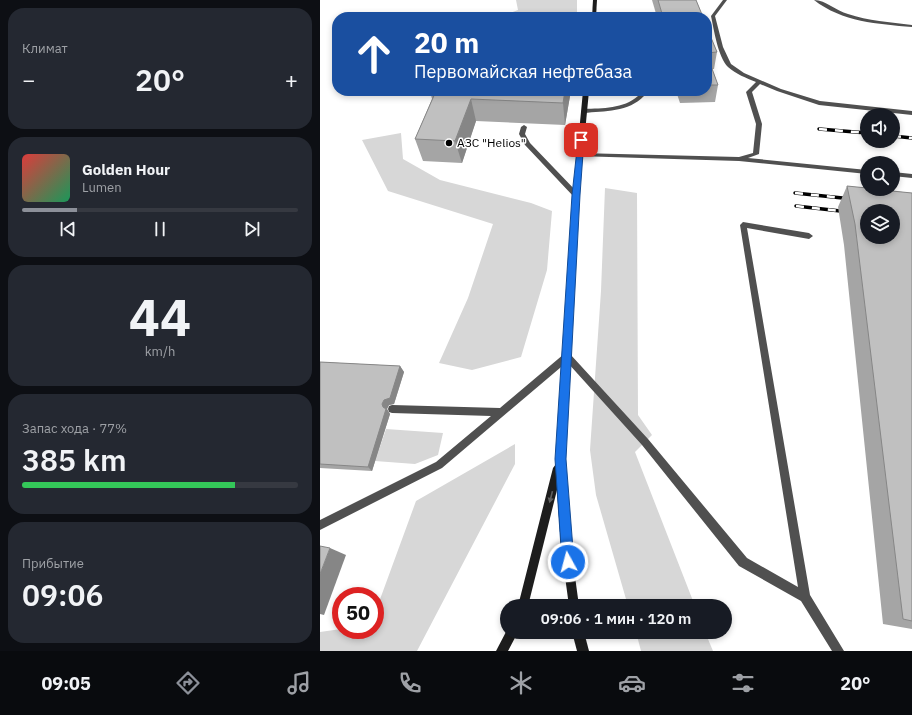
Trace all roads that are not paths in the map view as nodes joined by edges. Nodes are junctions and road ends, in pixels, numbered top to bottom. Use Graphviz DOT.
graph roads {
  1 [pos="595,0"];
  2 [pos="725,0"];
  3 [pos="816,0"];
  4 [pos="594,12"];
  5 [pos="912,26"];
  6 [pos="759,82"];
  7 [pos="586,96"];
  8 [pos="641,96"];
  9 [pos="584,111"];
  10 [pos="912,113"];
  11 [pos="524,127"];
  12 [pos="579,155"];
  13 [pos="739,159"];
  14 [pos="860,171"];
  15 [pos="900,175"];
  16 [pos="912,176"];
  17 [pos="576,195"];
  18 [pos="809,236"];
  19 [pos="567,357"];
  20 [pos="392,408"];
  21 [pos="501,412"];
  22 [pos="560,459"];
  23 [pos="320,525"];
  24 [pos="805,597"];
  25 [pos="525,599"];
  26 [pos="573,599"];
  27 [pos="508,639"];
  28 [pos="580,639"];
  29 [pos="502,651"];
  30 [pos="583,651"];
  31 [pos="838,651"];
  1 -- 4 [label="main road"];
  2 -- 6 [label="lane"];
  3 -- 5 [label="lane"];
  6 -- 10 [label="lane"];
  6 -- 13 [label="lane"];
  7 -- 9 [label="main road"];
  8 -- 9 [label="lane"];
  9 -- 12 [label="main road"];
  11 -- 17 [label="lane"];
  12 -- 13 [label="lane"];
  12 -- 17 [label="main road"];
  13 -- 14 [label="lane"];
  15 -- 16 [label="lane"];
  17 -- 19 [label="main road"];
  18 -- 24 [label="lane"];
  19 -- 21 [label="lane"];
  19 -- 22 [label="main road"];
  19 -- 24 [label="lane"];
  20 -- 21 [label="lane"];
  21 -- 23 [label="lane"];
  22 -- 25 [label="main road, one-way"];
  22 -- 26 [label="main road"];
  24 -- 31 [label="lane"];
  27 -- 29 [label="main road"];
  28 -- 30 [label="main road"];
}
